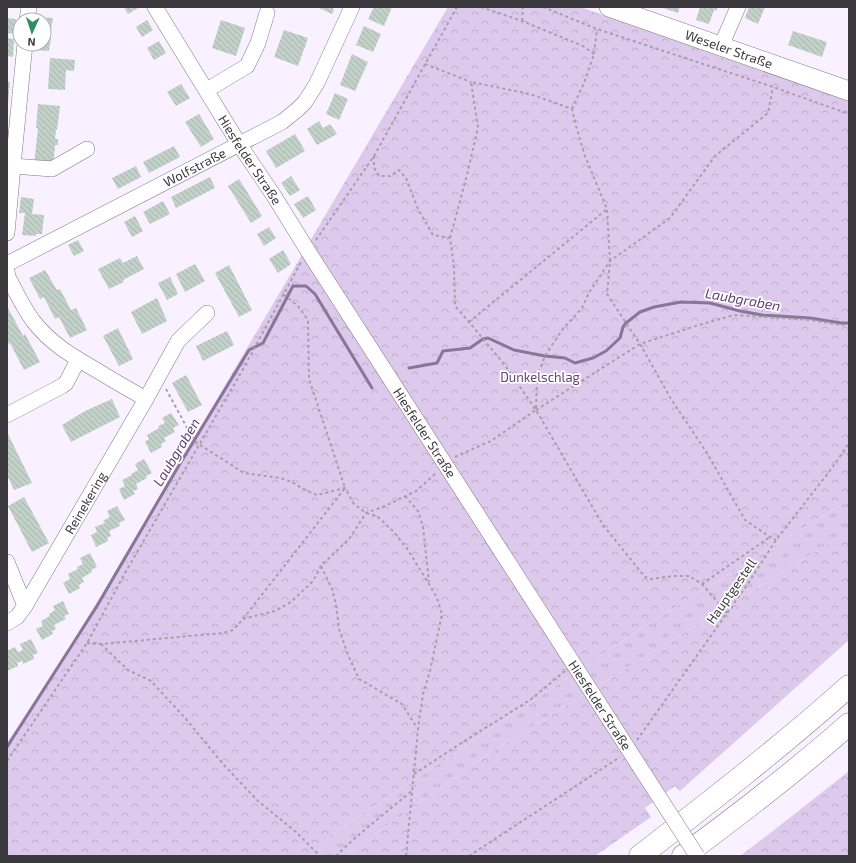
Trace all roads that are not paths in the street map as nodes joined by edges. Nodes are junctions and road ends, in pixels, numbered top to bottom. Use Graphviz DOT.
graph roads {
  1 [pos="155,7"];
  2 [pos="352,7"];
  3 [pos="609,7"];
  4 [pos="738,7"];
  5 [pos="267,13"];
  6 [pos="720,46"];
  7 [pos="24,52"];
  8 [pos="207,90"];
  9 [pos="849,91"];
  10 [pos="12,128"];
  11 [pos="239,144"];
  12 [pos="87,149"];
  13 [pos="11,164"];
  14 [pos="7,233"];
  15 [pos="7,264"];
  16 [pos="7,271"];
  17 [pos="207,313"];
  18 [pos="78,360"];
  19 [pos="146,399"];
  20 [pos="7,415"];
  21 [pos="7,562"];
  22 [pos="25,606"];
  23 [pos="7,623"];
  24 [pos="849,686"];
  25 [pos="849,724"];
  26 [pos="755,802"];
  27 [pos="640,856"];
  28 [pos="683,856"];
  29 [pos="698,856"];
  30 [pos="705,856"];
  1 -- 8 [label="street, Hiesfelder Straße"];
  2 -- 11 [label="street, Wolfstraße"];
  3 -- 6 [label="main road, Weseler Straße"];
  4 -- 6 [label="street"];
  5 -- 8 [label="street"];
  6 -- 9 [label="main road, Weseler Straße"];
  7 -- 10 [label="street"];
  8 -- 11 [label="street, Hiesfelder Straße"];
  10 -- 13 [label="street"];
  11 -- 15 [label="street, Wolfstraße"];
  11 -- 29 [label="street, Hiesfelder Straße, bridge"];
  12 -- 13 [label="street"];
  13 -- 14 [label="street"];
  16 -- 18 [label="street"];
  17 -- 19 [label="street, Reinekering"];
  18 -- 19 [label="street"];
  18 -- 20 [label="street"];
  19 -- 22 [label="street, Reinekering"];
  21 -- 22 [label="street"];
  22 -- 23 [label="street, Reinekering"];
  24 -- 27 [label="highway"];
  25 -- 26 [label="highway"];
  26 -- 28 [label="highway"];
  26 -- 30 [label="highway"];
}
